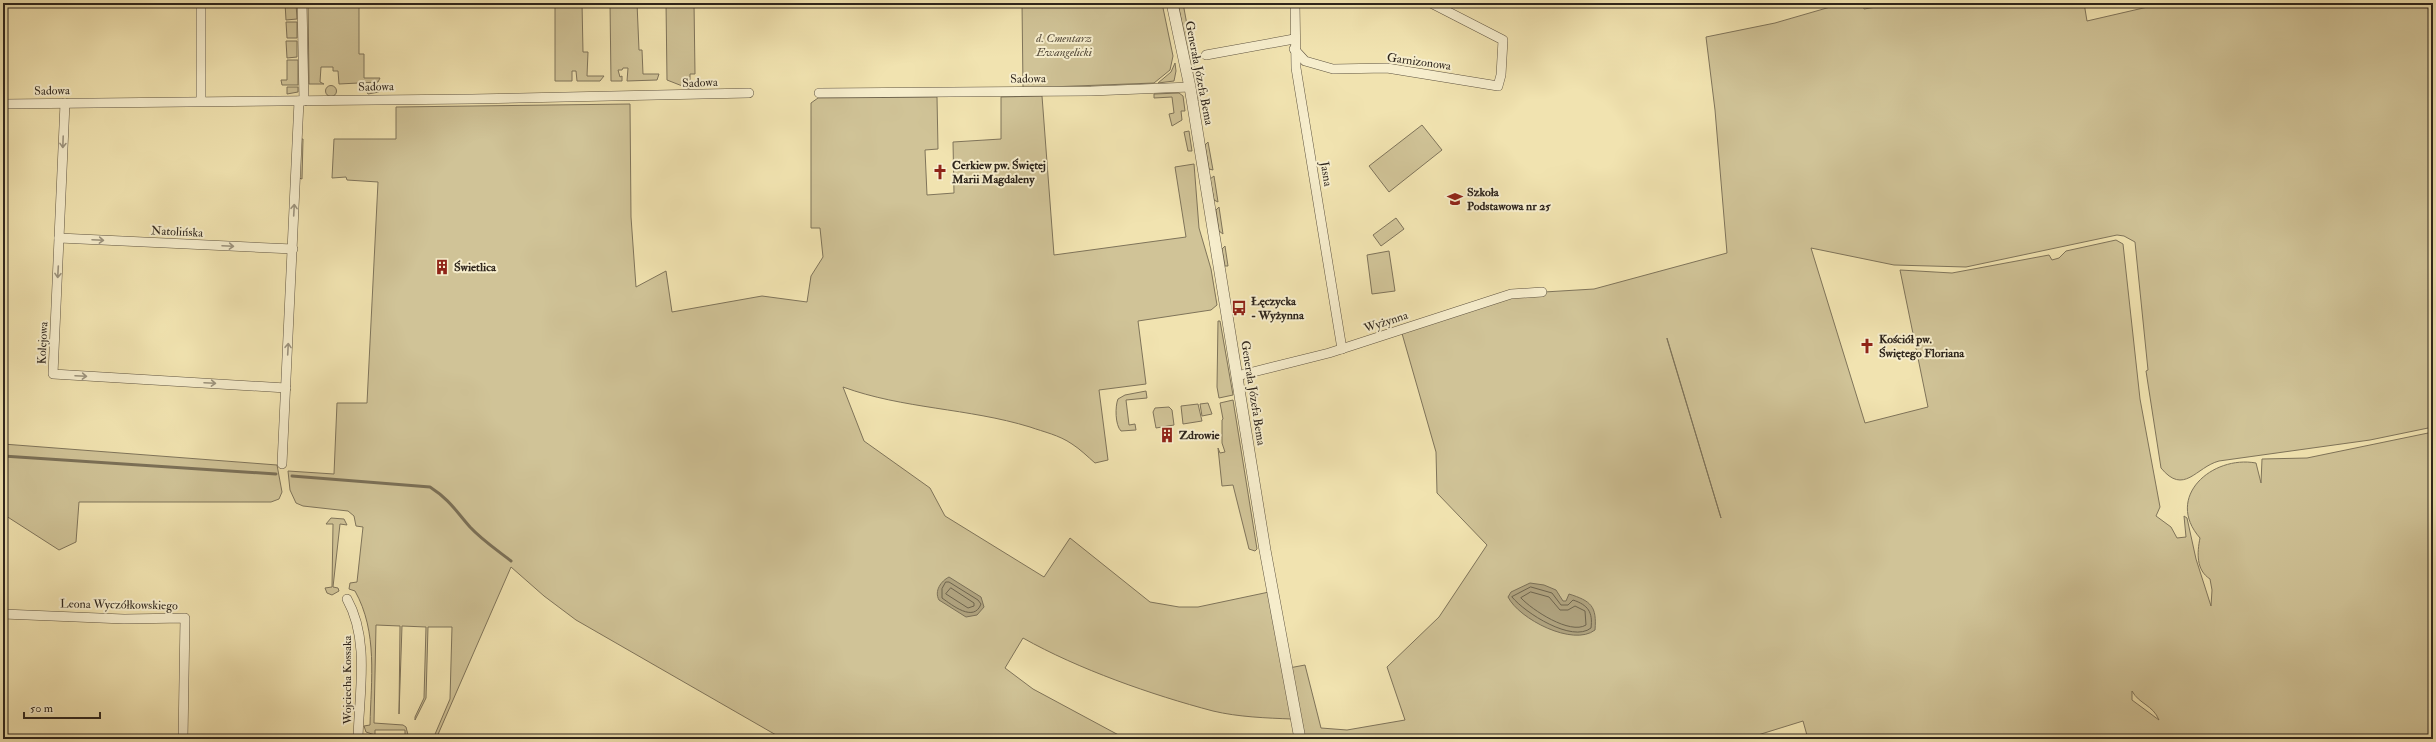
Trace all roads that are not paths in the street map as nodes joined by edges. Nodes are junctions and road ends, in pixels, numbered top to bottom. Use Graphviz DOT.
graph roads {
  1 [pos="201,3"];
  2 [pos="302,3"];
  3 [pos="1172,3"];
  4 [pos="1295,3"];
  5 [pos="1432,3"];
  6 [pos="1294,39"];
  7 [pos="1294,49"];
  8 [pos="1206,55"];
  9 [pos="1190,87"];
  10 [pos="749,93"];
  11 [pos="819,94"];
  12 [pos="201,101"];
  13 [pos="302,101"];
  14 [pos="65,103"];
  15 [pos="3,104"];
  16 [pos="59,238"];
  17 [pos="293,249"];
  18 [pos="1542,292"];
  19 [pos="1342,349"];
  20 [pos="1238,376"];
  21 [pos="286,388"];
  22 [pos="282,464"];
  23 [pos="347,599"];
  24 [pos="3,614"];
  25 [pos="183,739"];
  26 [pos="227,739"];
  27 [pos="358,739"];
  28 [pos="1300,739"];
  1 -- 12 [label="street"];
  2 -- 13 [label="street"];
  3 -- 9 [label="street, Generała Józefa Bema"];
  4 -- 6 [label="street, Jasna"];
  5 -- 7 [label="street, Garnizonowa"];
  6 -- 7 [label="street, Jasna"];
  6 -- 8 [label="street"];
  7 -- 19 [label="street, Jasna"];
  9 -- 11 [label="street, Sadowa"];
  9 -- 20 [label="street, Generała Józefa Bema"];
  10 -- 13 [label="street, Sadowa"];
  12 -- 13 [label="street, Sadowa"];
  12 -- 14 [label="street, Sadowa"];
  17 -- 13 [label="street, one-way"];
  14 -- 15 [label="street, Sadowa"];
  14 -- 16 [label="street, Kolejowa, one-way"];
  16 -- 17 [label="street, Natolińska, one-way"];
  16 -- 21 [label="street, Kolejowa, one-way"];
  21 -- 17 [label="street, one-way"];
  18 -- 19 [label="street, Wyżynna"];
  19 -- 20 [label="street, Wyżynna"];
  20 -- 28 [label="street, Generała Józefa Bema"];
  21 -- 22 [label="street"];
  23 -- 27 [label="street, Wojciecha Kossaka"];
  24 -- 25 [label="street, Leona Wyczółkowskiego"];
  26 -- 27 [label="street"];
}
